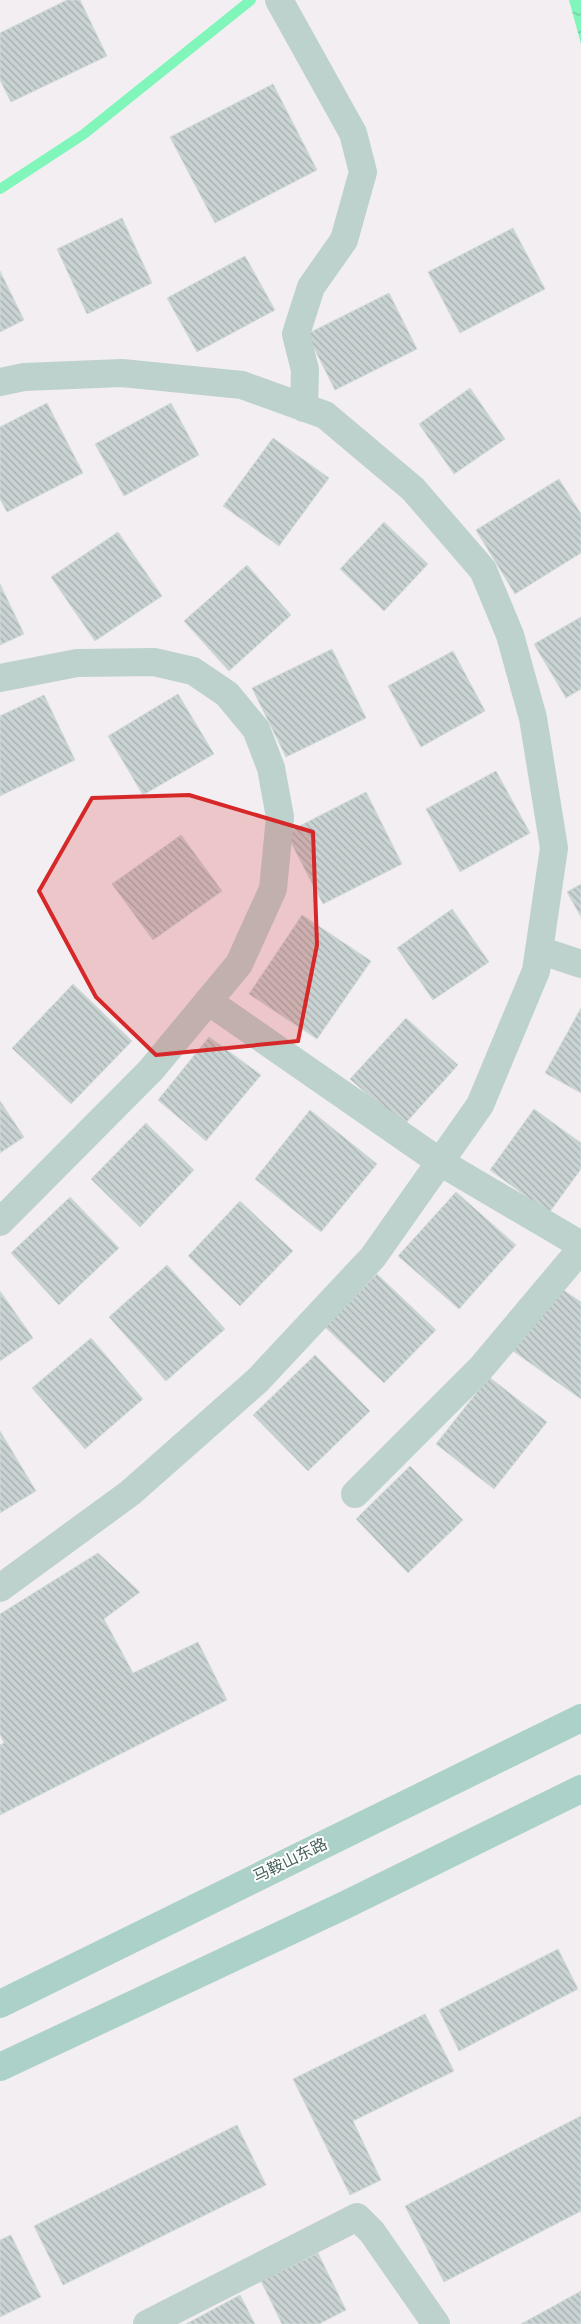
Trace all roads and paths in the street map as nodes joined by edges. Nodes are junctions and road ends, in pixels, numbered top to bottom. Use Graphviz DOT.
graph roads {
  1 [pos="280,3"];
  2 [pos="0,382"];
  3 [pos="304,408"];
  4 [pos="0,678"];
  5 [pos="539,950"];
  6 [pos="581,964"];
  7 [pos="208,1001"];
  8 [pos="440,1162"];
  9 [pos="0,1222"];
  10 [pos="581,1247"];
  11 [pos="355,1494"];
  12 [pos="0,1588"];
  13 [pos="581,1718"];
  14 [pos="581,1789"];
  15 [pos="0,2004"];
  16 [pos="0,2067"];
  17 [pos="147,2324"];
  18 [pos="436,2324"];
  1 -- 3 [label="street"];
  2 -- 3 [label="street"];
  3 -- 5 [label="street"];
  4 -- 7 [label="street"];
  5 -- 6 [label="street"];
  5 -- 8 [label="street"];
  7 -- 8 [label="street"];
  7 -- 9 [label="street"];
  8 -- 10 [label="street"];
  8 -- 12 [label="street"];
  10 -- 11 [label="street"];
  13 -- 15 [label="main road, 马鞍山东路"];
  14 -- 16 [label="main road"];
  17 -- 18 [label="street"];
}
